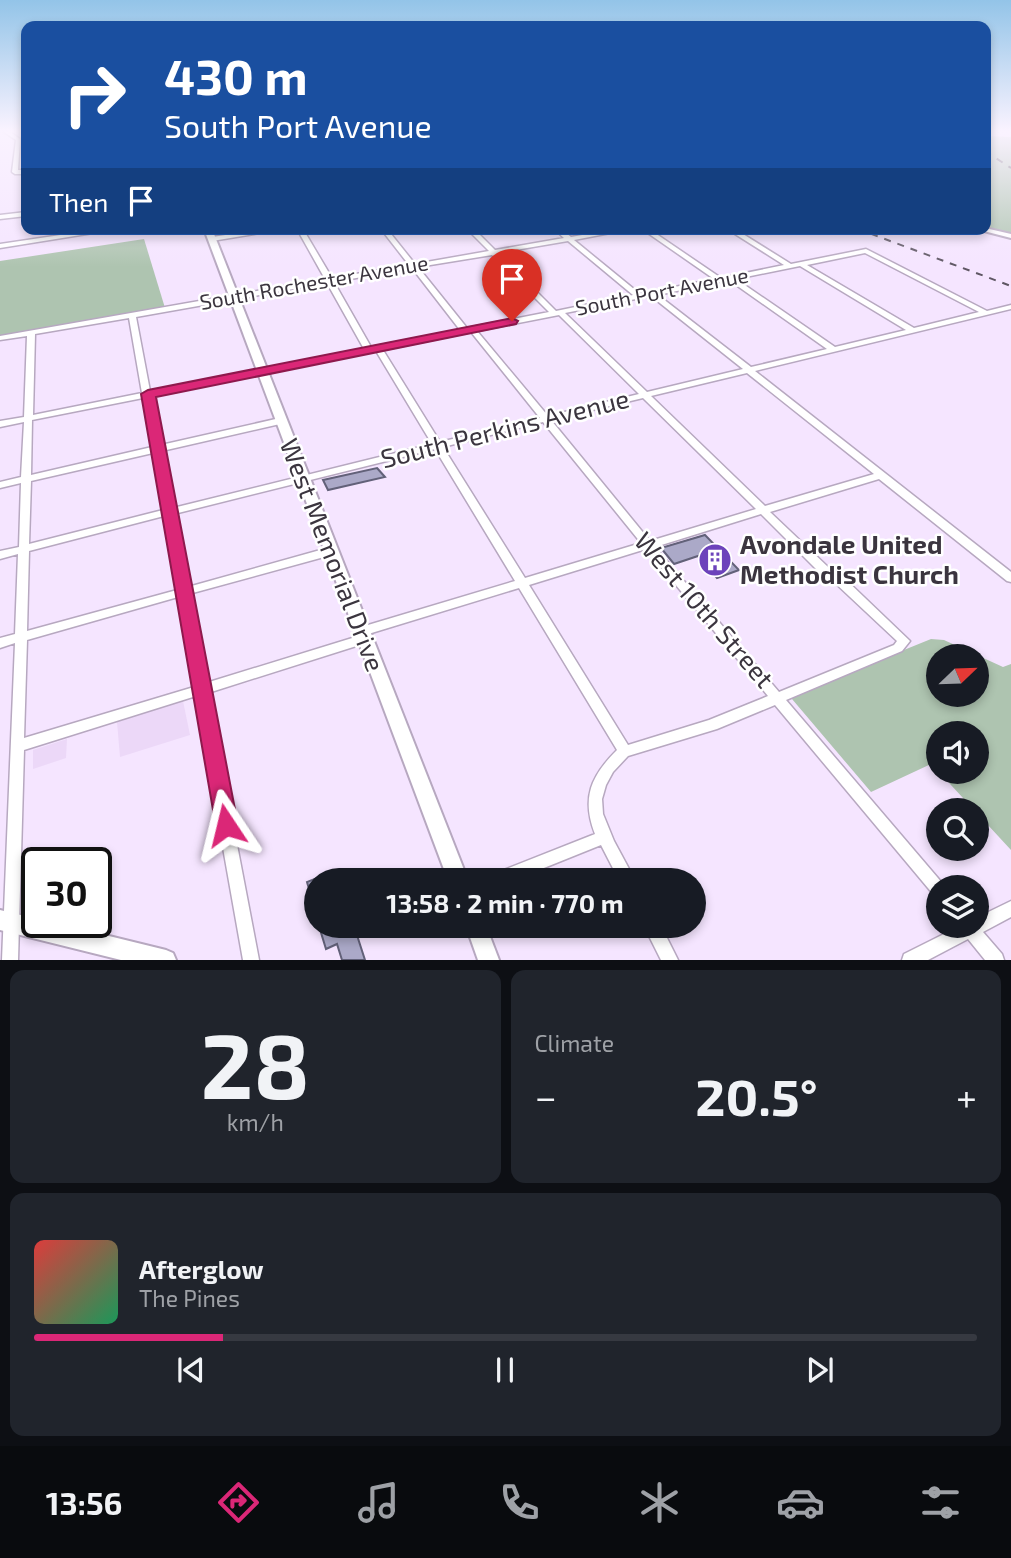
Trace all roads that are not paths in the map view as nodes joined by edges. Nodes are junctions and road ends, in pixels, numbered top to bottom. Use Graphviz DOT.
graph roads {
  1 [pos="21,215"];
  2 [pos="0,217"];
  3 [pos="991,231"];
  4 [pos="74,235"];
  5 [pos="210,235"];
  6 [pos="240,235"];
  7 [pos="304,235"];
  8 [pos="389,235"];
  9 [pos="476,235"];
  10 [pos="564,235"];
  11 [pos="593,235"];
  12 [pos="654,235"];
  13 [pos="740,235"];
  14 [pos="1011,236"];
  15 [pos="212,239"];
  16 [pos="569,239"];
  17 [pos="0,246"];
  18 [pos="493,252"];
  19 [pos="801,264"];
  20 [pos="413,266"];
  21 [pos="789,266"];
  22 [pos="730,278"];
  23 [pos="330,280"];
  24 [pos="719,280"];
  25 [pos="653,294"];
  26 [pos="235,296"];
  27 [pos="638,296"];
  28 [pos="1011,307"];
  29 [pos="557,313"];
  30 [pos="986,313"];
  31 [pos="132,315"];
  32 [pos="469,330"];
  33 [pos="913,331"];
  34 [pos="31,333"];
  35 [pos="0,338"];
  36 [pos="374,349"];
  37 [pos="834,350"];
  38 [pos="749,370"];
  39 [pos="262,371"];
  40 [pos="148,394"];
  41 [pos="645,395"];
  42 [pos="26,419"];
  43 [pos="545,419"];
  44 [pos="280,421"];
  45 [pos="0,424"];
  46 [pos="437,445"];
  47 [pos="158,448"];
  48 [pos="881,475"];
  49 [pos="304,478"];
  50 [pos="24,479"];
  51 [pos="0,485"];
  52 [pos="763,510"];
  53 [pos="170,512"];
  54 [pos="648,545"];
  55 [pos="22,549"];
  56 [pos="331,551"];
  57 [pos="0,555"];
  58 [pos="1011,578"];
  59 [pos="522,583"];
  60 [pos="183,592"];
  61 [pos="364,635"];
  62 [pos="21,637"];
  63 [pos="0,643"];
  64 [pos="201,691"];
  65 [pos="778,696"];
  66 [pos="18,746"];
  67 [pos="624,752"];
  68 [pos="604,837"];
  69 [pos="453,868"];
  70 [pos="526,868"];
  71 [pos="621,868"];
  72 [pos="926,875"];
  73 [pos="1011,909"];
  74 [pos="989,918"];
  75 [pos="5,922"];
  76 [pos="481,938"];
  77 [pos="658,938"];
  78 [pos="949,938"];
  79 [pos="978,938"];
  80 [pos="10,960"];
  81 [pos="166,960"];
  82 [pos="251,960"];
  83 [pos="489,960"];
  84 [pos="670,960"];
  85 [pos="910,960"];
  86 [pos="996,960"];
  1 -- 2 [label="street"];
  3 -- 14 [label="main road"];
  4 -- 17 [label="street"];
  5 -- 15 [label="main road, West Memorial Drive"];
  6 -- 15 [label="street"];
  7 -- 23 [label="street"];
  8 -- 20 [label="street, West 10th Street"];
  9 -- 18 [label="street"];
  10 -- 16 [label="street"];
  11 -- 16 [label="street, South Rochester Avenue"];
  12 -- 24 [label="street"];
  13 -- 21 [label="street"];
  15 -- 26 [label="main road, West Memorial Drive"];
  16 -- 18 [label="street, South Rochester Avenue"];
  16 -- 27 [label="street"];
  18 -- 20 [label="street, South Rochester Avenue"];
  18 -- 29 [label="street"];
  19 -- 21 [label="street, South Port Avenue"];
  19 -- 30 [label="street, South Port Avenue"];
  19 -- 33 [label="street"];
  20 -- 23 [label="street, South Rochester Avenue"];
  20 -- 32 [label="street, West 10th Street"];
  21 -- 22 [label="street, South Port Avenue"];
  22 -- 24 [label="street, South Port Avenue"];
  22 -- 37 [label="street"];
  23 -- 26 [label="street, South Rochester Avenue"];
  23 -- 36 [label="street"];
  24 -- 25 [label="street, South Port Avenue"];
  25 -- 27 [label="street, South Port Avenue"];
  25 -- 38 [label="street"];
  26 -- 31 [label="street, South Rochester Avenue"];
  26 -- 39 [label="main road, West Memorial Drive"];
  27 -- 29 [label="street, South Port Avenue"];
  28 -- 30 [label="street, South Perkins Avenue"];
  29 -- 32 [label="street, South Port Avenue"];
  29 -- 41 [label="street"];
  30 -- 33 [label="street, South Perkins Avenue"];
  31 -- 34 [label="street, South Rochester Avenue"];
  31 -- 40 [label="street"];
  32 -- 36 [label="street, South Port Avenue"];
  32 -- 43 [label="street, West 10th Street"];
  33 -- 37 [label="street, South Perkins Avenue"];
  34 -- 35 [label="street, South Rochester Avenue"];
  34 -- 42 [label="street"];
  36 -- 39 [label="street, South Port Avenue"];
  36 -- 46 [label="street"];
  37 -- 38 [label="street, South Perkins Avenue"];
  38 -- 41 [label="street, South Perkins Avenue"];
  38 -- 48 [label="street"];
  39 -- 40 [label="street, South Port Avenue"];
  39 -- 44 [label="main road, West Memorial Drive"];
  40 -- 42 [label="street, South Port Avenue"];
  40 -- 47 [label="street"];
  41 -- 43 [label="street, South Perkins Avenue"];
  41 -- 52 [label="street"];
  42 -- 45 [label="street, South Port Avenue"];
  42 -- 50 [label="street"];
  43 -- 46 [label="street, South Perkins Avenue"];
  43 -- 54 [label="street, West 10th Street"];
  44 -- 47 [label="street"];
  44 -- 49 [label="main road, West Memorial Drive"];
  46 -- 49 [label="street, South Perkins Avenue"];
  46 -- 59 [label="street"];
  47 -- 50 [label="street"];
  47 -- 53 [label="street"];
  48 -- 52 [label="street"];
  48 -- 58 [label="street"];
  49 -- 53 [label="street, South Perkins Avenue"];
  49 -- 56 [label="main road, West Memorial Drive"];
  50 -- 51 [label="street"];
  50 -- 55 [label="street"];
  52 -- 54 [label="street"];
  52 -- 65 [label="street"];
  53 -- 55 [label="street, South Perkins Avenue"];
  53 -- 60 [label="street"];
  54 -- 59 [label="street"];
  54 -- 65 [label="street, West 10th Street"];
  55 -- 57 [label="street, South Perkins Avenue"];
  55 -- 62 [label="street"];
  56 -- 60 [label="street"];
  56 -- 61 [label="main road, West Memorial Drive"];
  59 -- 61 [label="street"];
  59 -- 67 [label="street"];
  60 -- 62 [label="street"];
  60 -- 64 [label="street"];
  61 -- 64 [label="street"];
  61 -- 69 [label="main road, West Memorial Drive"];
  62 -- 63 [label="street"];
  62 -- 66 [label="street"];
  64 -- 66 [label="street"];
  64 -- 82 [label="street"];
  65 -- 67 [label="street"];
  65 -- 72 [label="street, West 10th Street"];
  66 -- 75 [label="street"];
  67 -- 68 [label="street"];
  68 -- 70 [label="street"];
  68 -- 71 [label="street"];
  73 -- 74 [label="street"];
  75 -- 80 [label="street"];
  75 -- 81 [label="main road"];
  76 -- 83 [label="main road"];
  77 -- 84 [label="street"];
  78 -- 85 [label="street"];
  79 -- 86 [label="street"];
}
